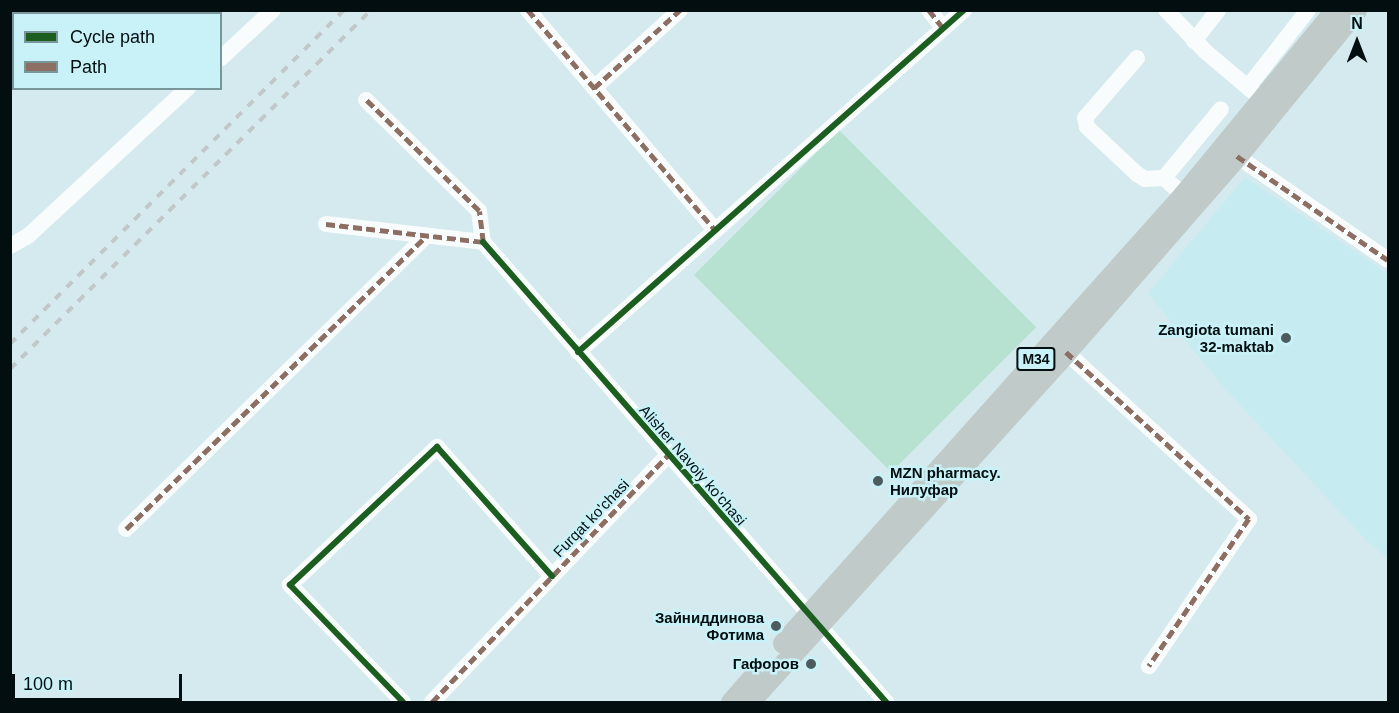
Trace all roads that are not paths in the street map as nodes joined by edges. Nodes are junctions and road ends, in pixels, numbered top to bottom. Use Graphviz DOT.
graph roads {
  1 [pos="273,10"];
  2 [pos="528,10"];
  3 [pos="680,10"];
  4 [pos="929,10"];
  5 [pos="964,10"];
  6 [pos="1166,10"];
  7 [pos="1218,10"];
  8 [pos="1308,10"];
  9 [pos="1335,10"];
  10 [pos="1356,10"];
  11 [pos="943,28"];
  12 [pos="1194,41"];
  13 [pos="222,57"];
  14 [pos="1137,58"];
  15 [pos="594,88"];
  16 [pos="186,90"];
  17 [pos="1256,93"];
  18 [pos="366,100"];
  19 [pos="1221,109"];
  20 [pos="1237,156"];
  21 [pos="1164,178"];
  22 [pos="1182,195"];
  23 [pos="326,224"];
  24 [pos="715,230"];
  25 [pos="426,236"];
  26 [pos="483,243"];
  27 [pos="10,246"];
  28 [pos="1389,260"];
  29 [pos="578,352"];
  30 [pos="1066,352"];
  31 [pos="668,455"];
  32 [pos="126,529"];
  33 [pos="552,576"];
  34 [pos="814,619"];
  35 [pos="1149,666"];
  36 [pos="404,702"];
  37 [pos="432,702"];
  38 [pos="731,702"];
  39 [pos="749,702"];
  40 [pos="886,702"];
  1 -- 13 [label="street"];
  2 -- 15 [label="street"];
  3 -- 15 [label="street"];
  4 -- 11 [label="street"];
  5 -- 11 [label="street"];
  6 -- 12 [label="street"];
  7 -- 12 [label="street"];
  8 -- 17 [label="street"];
  9 -- 17 [label="main road, M34"];
  10 -- 20 [label="main road, M34"];
  11 -- 24 [label="street"];
  12 -- 17 [label="street"];
  14 -- 21 [label="street"];
  15 -- 24 [label="street"];
  16 -- 27 [label="street"];
  17 -- 22 [label="main road, M34"];
  18 -- 26 [label="street"];
  19 -- 21 [label="street"];
  20 -- 28 [label="street"];
  20 -- 30 [label="main road, M34"];
  21 -- 22 [label="street"];
  22 -- 34 [label="main road, M34"];
  23 -- 25 [label="street"];
  24 -- 29 [label="street"];
  25 -- 26 [label="street"];
  25 -- 32 [label="street"];
  26 -- 29 [label="street, Alisher Navoiy ko'chasi"];
  29 -- 31 [label="street, Alisher Navoiy ko'chasi"];
  30 -- 34 [label="main road, M34"];
  30 -- 35 [label="street"];
  31 -- 33 [label="street, Furqat ko'chasi"];
  31 -- 34 [label="street, Alisher Navoiy ko'chasi"];
  33 -- 36 [label="street"];
  33 -- 37 [label="street, Furqat ko'chasi"];
  34 -- 38 [label="main road, M34"];
  34 -- 39 [label="main road, M34"];
  34 -- 40 [label="street, Alisher Navoiy ko'chasi"];
}
